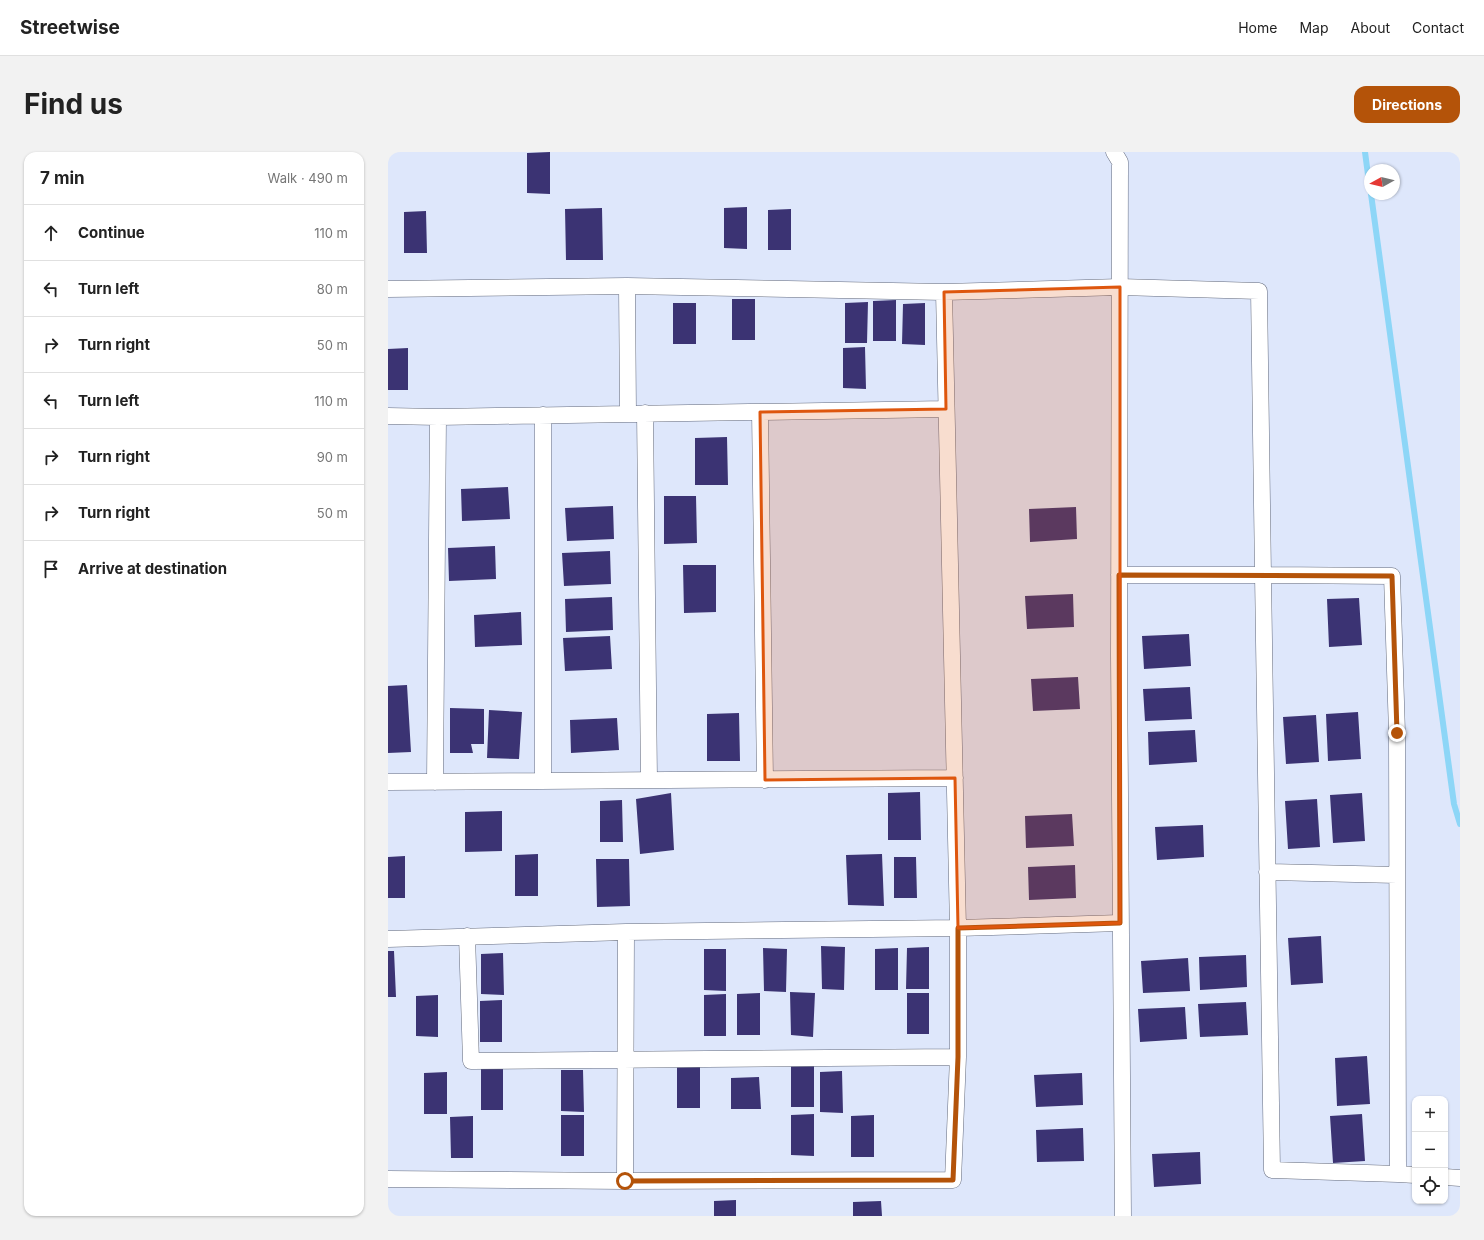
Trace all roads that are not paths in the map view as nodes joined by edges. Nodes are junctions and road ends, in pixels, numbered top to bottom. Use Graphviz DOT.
graph roads {
  1 [pos="1114,152"];
  2 [pos="627,286"];
  3 [pos="1120,287"];
  4 [pos="388,289"];
  5 [pos="944,292"];
  6 [pos="946,409"];
  7 [pos="760,412"];
  8 [pos="628,414"];
  9 [pos="645,414"];
  10 [pos="543,415"];
  11 [pos="388,416"];
  12 [pos="438,417"];
  13 [pos="1119,575"];
  14 [pos="1263,575"];
  15 [pos="955,778"];
  16 [pos="649,780"];
  17 [pos="765,780"];
  18 [pos="543,781"];
  19 [pos="388,782"];
  20 [pos="434,782"];
  21 [pos="1267,872"];
  22 [pos="1397,875"];
  23 [pos="1120,923"];
  24 [pos="958,928"];
  25 [pos="626,932"];
  26 [pos="467,936"];
  27 [pos="388,939"];
  28 [pos="958,1057"];
  29 [pos="625,1060"];
  30 [pos="1398,1174"];
  31 [pos="1412,1175"];
  32 [pos="1448,1177"];
  33 [pos="1460,1178"];
  34 [pos="388,1179"];
  35 [pos="625,1181"];
  36 [pos="1123,1216"];
  1 -- 3 [label="street"];
  2 -- 4 [label="street"];
  2 -- 5 [label="street"];
  2 -- 8 [label="street"];
  3 -- 5 [label="street"];
  3 -- 13 [label="street"];
  3 -- 14 [label="street"];
  5 -- 6 [label="street"];
  6 -- 7 [label="street"];
  6 -- 15 [label="street"];
  7 -- 9 [label="street"];
  7 -- 17 [label="street"];
  8 -- 9 [label="street"];
  8 -- 10 [label="street"];
  9 -- 16 [label="street"];
  10 -- 12 [label="street"];
  10 -- 18 [label="street"];
  11 -- 12 [label="street"];
  12 -- 20 [label="street"];
  13 -- 14 [label="street"];
  13 -- 23 [label="street"];
  14 -- 21 [label="street"];
  14 -- 22 [label="street"];
  15 -- 17 [label="street"];
  15 -- 24 [label="street"];
  16 -- 17 [label="street"];
  16 -- 18 [label="street"];
  18 -- 20 [label="street"];
  19 -- 20 [label="street"];
  21 -- 22 [label="street"];
  21 -- 30 [label="street"];
  22 -- 30 [label="street"];
  23 -- 24 [label="street"];
  23 -- 36 [label="street"];
  24 -- 25 [label="street"];
  24 -- 28 [label="street"];
  25 -- 26 [label="street"];
  25 -- 29 [label="street"];
  26 -- 27 [label="street"];
  26 -- 29 [label="street"];
  28 -- 29 [label="street"];
  28 -- 35 [label="street"];
  29 -- 35 [label="street"];
  30 -- 31 [label="street"];
  32 -- 33 [label="street"];
  34 -- 35 [label="street"];
}
